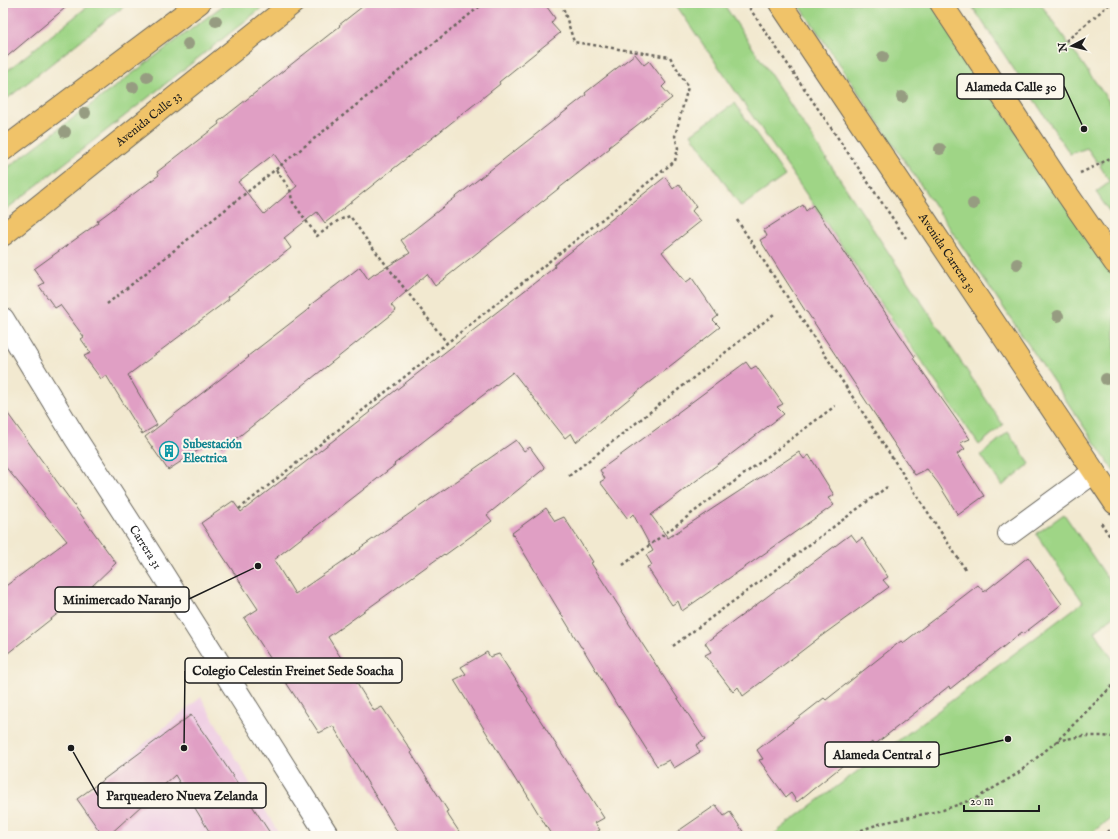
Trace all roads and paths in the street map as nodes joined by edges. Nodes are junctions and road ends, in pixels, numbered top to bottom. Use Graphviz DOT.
graph roads {
  1 [pos="199,3"];
  2 [pos="293,3"];
  3 [pos="484,3"];
  4 [pos="559,3"];
  5 [pos="780,3"];
  6 [pos="941,3"];
  7 [pos="1111,3"];
  8 [pos="1066,42"];
  9 [pos="3,150"];
  10 [pos="1115,155"];
  11 [pos="276,170"];
  12 [pos="1078,174"];
  13 [pos="737,220"];
  14 [pos="3,235"];
  15 [pos="1115,263"];
  16 [pos="107,304"];
  17 [pos="774,314"];
  18 [pos="3,319"];
  19 [pos="447,343"];
  20 [pos="835,406"];
  21 [pos="1094,472"];
  22 [pos="569,476"];
  23 [pos="887,487"];
  24 [pos="1115,503"];
  25 [pos="239,509"];
  26 [pos="1008,534"];
  27 [pos="623,565"];
  28 [pos="965,569"];
  29 [pos="673,646"];
  30 [pos="1115,683"];
  31 [pos="1115,737"];
  32 [pos="1057,741"];
  33 [pos="1115,826"];
  34 [pos="328,836"];
  35 [pos="844,836"];
  36 [pos="1103,836"];
  1 -- 9 [label="main road"];
  2 -- 14 [label="main road, Avenida Calle 33"];
  3 -- 11 [label="path"];
  4 -- 19 [label="path"];
  5 -- 21 [label="main road, Avenida Carrera 30"];
  6 -- 15 [label="main road"];
  7 -- 8 [label="path"];
  10 -- 12 [label="path"];
  11 -- 16 [label="path"];
  11 -- 19 [label="path"];
  13 -- 28 [label="path"];
  17 -- 22 [label="path"];
  18 -- 34 [label="street, Carrera 31"];
  19 -- 25 [label="path"];
  20 -- 27 [label="path"];
  21 -- 24 [label="main road, Avenida Carrera 30"];
  21 -- 26 [label="street"];
  23 -- 29 [label="path"];
  30 -- 32 [label="path"];
  31 -- 32 [label="path"];
  32 -- 35 [label="path"];
  33 -- 36 [label="path"];
}
